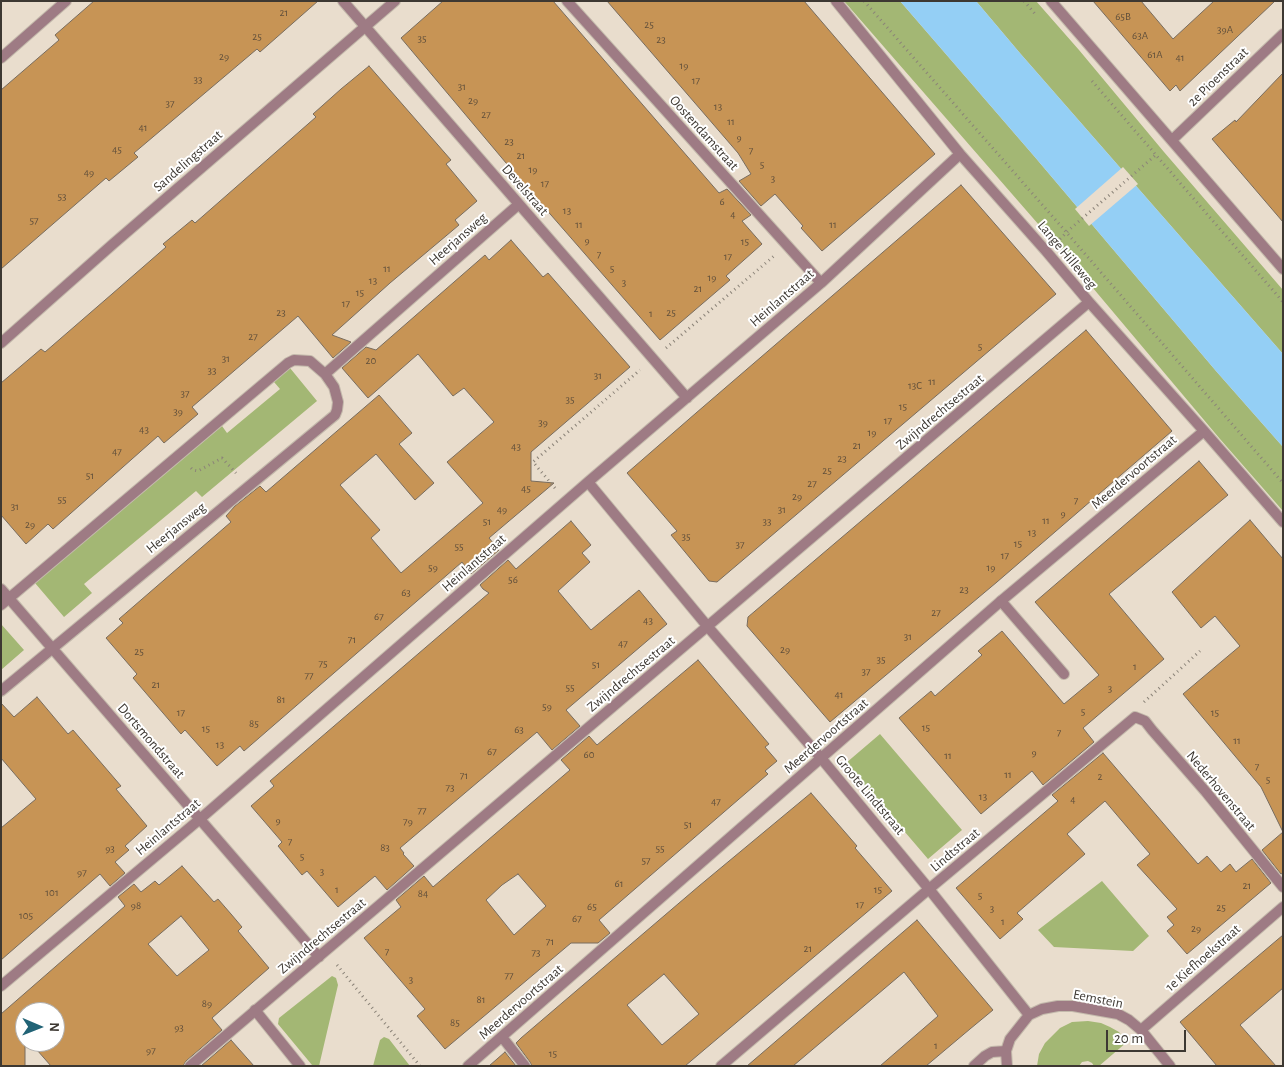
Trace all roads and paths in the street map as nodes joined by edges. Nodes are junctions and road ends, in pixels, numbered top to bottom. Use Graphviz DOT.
graph roads {
  1 [pos="66,1"];
  2 [pos="342,1"];
  3 [pos="395,1"];
  4 [pos="567,1"];
  5 [pos="836,1"];
  6 [pos="864,1"];
  7 [pos="1024,1"];
  8 [pos="1051,1"];
  9 [pos="1037,16"];
  10 [pos="365,27"];
  11 [pos="1283,34"];
  12 [pos="1,58"];
  13 [pos="1087,75"];
  14 [pos="1172,140"];
  15 [pos="960,154"];
  16 [pos="1151,160"];
  17 [pos="519,204"];
  18 [pos="1070,229"];
  19 [pos="1283,269"];
  20 [pos="822,283"];
  21 [pos="1089,302"];
  22 [pos="1283,302"];
  23 [pos="1,343"];
  24 [pos="325,374"];
  25 [pos="687,398"];
  26 [pos="1204,431"];
  27 [pos="179,455"];
  28 [pos="588,482"];
  29 [pos="1283,483"];
  30 [pos="247,487"];
  31 [pos="1283,522"];
  32 [pos="1,589"];
  33 [pos="5,601"];
  34 [pos="1001,601"];
  35 [pos="708,627"];
  36 [pos="52,648"];
  37 [pos="1200,651"];
  38 [pos="1064,674"];
  39 [pos="1,690"];
  40 [pos="1135,717"];
  41 [pos="821,758"];
  42 [pos="200,819"];
  43 [pos="1283,887"];
  44 [pos="930,889"];
  45 [pos="1283,907"];
  46 [pos="322,954"];
  47 [pos="1,986"];
  48 [pos="255,1010"];
  49 [pos="1029,1015"];
  50 [pos="1140,1030"];
  51 [pos="502,1037"];
  52 [pos="1006,1051"];
  53 [pos="190,1066"];
  54 [pos="300,1066"];
  55 [pos="420,1066"];
  56 [pos="468,1066"];
  57 [pos="525,1066"];
  58 [pos="721,1066"];
  59 [pos="974,1066"];
  60 [pos="1007,1066"];
  61 [pos="1170,1066"];
  1 -- 12 [label="street"];
  2 -- 10 [label="street, Develstraat"];
  3 -- 10 [label="street, Sandelingstraat"];
  4 -- 20 [label="street, Oostendamstraat"];
  5 -- 15 [label="street, Lange Hilleweg"];
  6 -- 29 [label="path"];
  7 -- 9 [label="path"];
  8 -- 14 [label="street"];
  10 -- 17 [label="street, Develstraat"];
  10 -- 23 [label="street, Sandelingstraat"];
  11 -- 14 [label="street, 2e Pioenstraat"];
  13 -- 22 [label="path"];
  14 -- 19 [label="street"];
  15 -- 20 [label="street, Heinlantstraat"];
  15 -- 21 [label="street, Lange Hilleweg"];
  16 -- 18 [label="path"];
  17 -- 24 [label="street, Heerjansweg"];
  17 -- 25 [label="street, Develstraat"];
  20 -- 25 [label="street, Heinlantstraat"];
  21 -- 26 [label="street, Lange Hilleweg"];
  21 -- 35 [label="street, Zwijndrechtsestraat"];
  24 -- 27 [label="street, Heerjansweg"];
  24 -- 30 [label="street, Heerjansweg"];
  25 -- 28 [label="street, Heinlantstraat"];
  26 -- 31 [label="street, Lange Hilleweg"];
  26 -- 34 [label="street, Meerdervoortstraat"];
  27 -- 30 [label="path"];
  27 -- 33 [label="street, Heerjansweg"];
  28 -- 35 [label="street, Groote Lindtstraat"];
  28 -- 42 [label="street, Heinlantstraat"];
  30 -- 36 [label="street, Heerjansweg"];
  32 -- 33 [label="street, Dortsmondstraat"];
  33 -- 36 [label="street, Dortsmondstraat"];
  34 -- 38 [label="street"];
  34 -- 41 [label="street, Meerdervoortstraat"];
  35 -- 41 [label="street, Groote Lindtstraat"];
  35 -- 46 [label="street, Zwijndrechtsestraat"];
  36 -- 39 [label="street, Heerjansweg"];
  36 -- 42 [label="street, Dortsmondstraat"];
  37 -- 40 [label="path"];
  40 -- 43 [label="street, Nederhovenstraat"];
  40 -- 44 [label="street, Lindtstraat"];
  41 -- 44 [label="street, Groote Lindtstraat"];
  41 -- 51 [label="street, Meerdervoortstraat"];
  42 -- 46 [label="street, Dortsmondstraat"];
  42 -- 47 [label="street, Heinlantstraat"];
  44 -- 49 [label="street, Groote Lindtstraat"];
  44 -- 58 [label="street, Lindtstraat"];
  45 -- 50 [label="street, 1e Kiefhoekstraat"];
  46 -- 48 [label="street, Zwijndrechtsestraat"];
  46 -- 55 [label="path"];
  48 -- 53 [label="street, Zwijndrechtsestraat"];
  48 -- 54 [label="street"];
  49 -- 50 [label="street, Eemstein"];
  49 -- 52 [label="street"];
  50 -- 61 [label="street, Eemstein"];
  51 -- 56 [label="street, Meerdervoortstraat"];
  51 -- 57 [label="street"];
  52 -- 59 [label="street"];
  52 -- 60 [label="street"];
}
